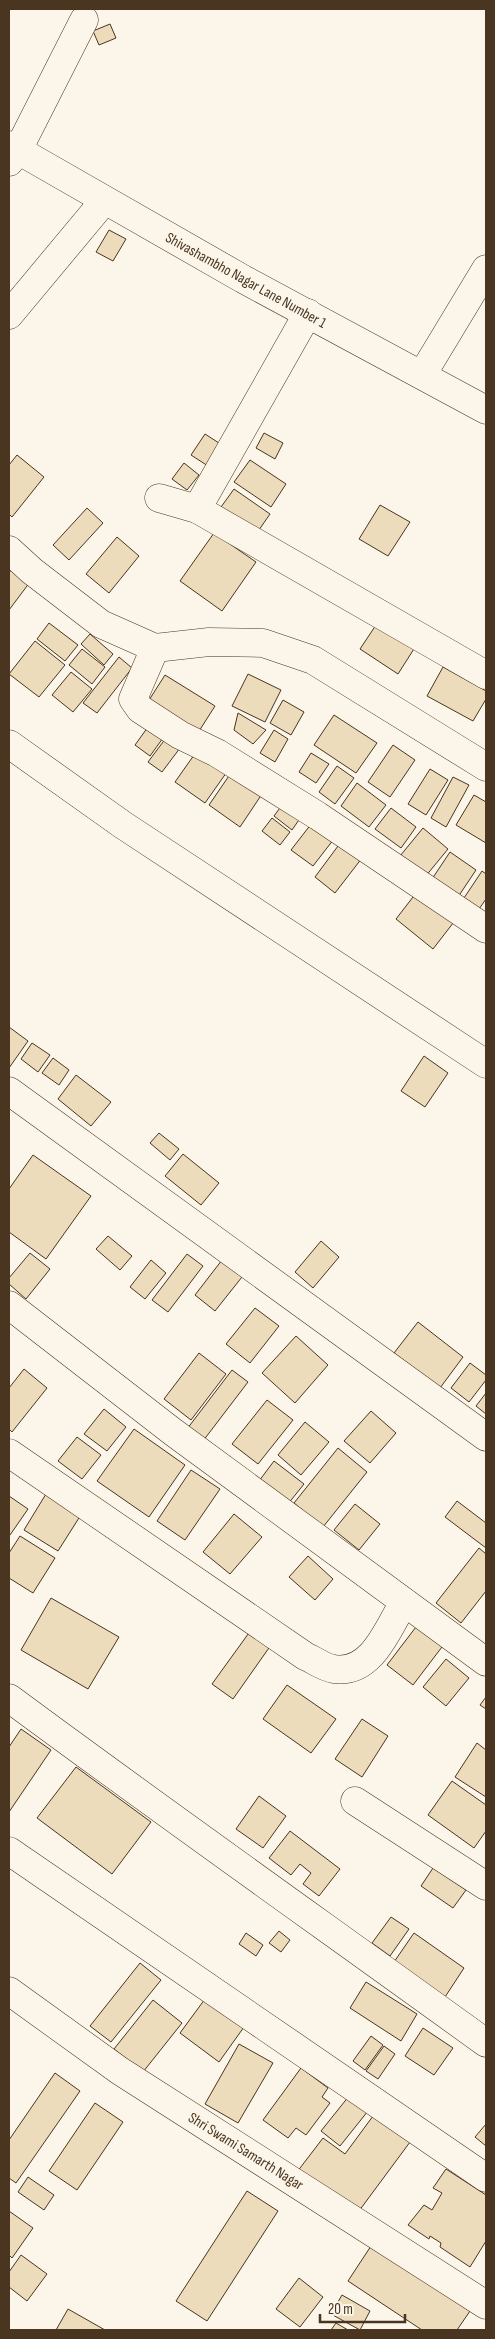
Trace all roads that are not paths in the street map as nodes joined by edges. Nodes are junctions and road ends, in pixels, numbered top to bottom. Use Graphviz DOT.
graph roads {
  1 [pos="84,20"];
  2 [pos="12,152"];
  3 [pos="104,201"];
  4 [pos="486,269"];
  5 [pos="308,314"];
  6 [pos="9,315"];
  7 [pos="422,375"];
  8 [pos="486,410"];
  9 [pos="159,498"];
  10 [pos="197,509"];
  11 [pos="9,550"];
  12 [pos="155,648"];
  13 [pos="486,675"];
  14 [pos="9,744"];
  15 [pos="486,767"];
  16 [pos="486,929"];
  17 [pos="486,1064"];
  18 [pos="9,1091"];
  19 [pos="9,1305"];
  20 [pos="486,1437"];
  21 [pos="9,1453"];
  22 [pos="404,1602"];
  23 [pos="486,1662"];
  24 [pos="9,1698"];
  25 [pos="356,1801"];
  26 [pos="9,1851"];
  27 [pos="486,1886"];
  28 [pos="9,1991"];
  29 [pos="485,2039"];
  30 [pos="486,2178"];
  31 [pos="486,2305"];
  1 -- 2 [label="street"];
  2 -- 3 [label="street, Shivashambho Nagar Lane Number 1"];
  3 -- 5 [label="street, Shivashambho Nagar Lane Number 1"];
  3 -- 6 [label="street"];
  4 -- 7 [label="street"];
  5 -- 7 [label="street, Shivashambho Nagar Lane Number 1"];
  5 -- 10 [label="street"];
  7 -- 8 [label="street, Shivashambho Nagar Lane Number 1"];
  9 -- 10 [label="street"];
  10 -- 13 [label="street"];
  11 -- 12 [label="street"];
  12 -- 15 [label="street"];
  12 -- 16 [label="street"];
  14 -- 17 [label="street"];
  18 -- 20 [label="street"];
  19 -- 22 [label="street"];
  21 -- 22 [label="street"];
  22 -- 23 [label="street"];
  24 -- 29 [label="street"];
  25 -- 27 [label="street"];
  26 -- 30 [label="street"];
  28 -- 31 [label="street, Shri Swami Samarth Nagar"];
}
